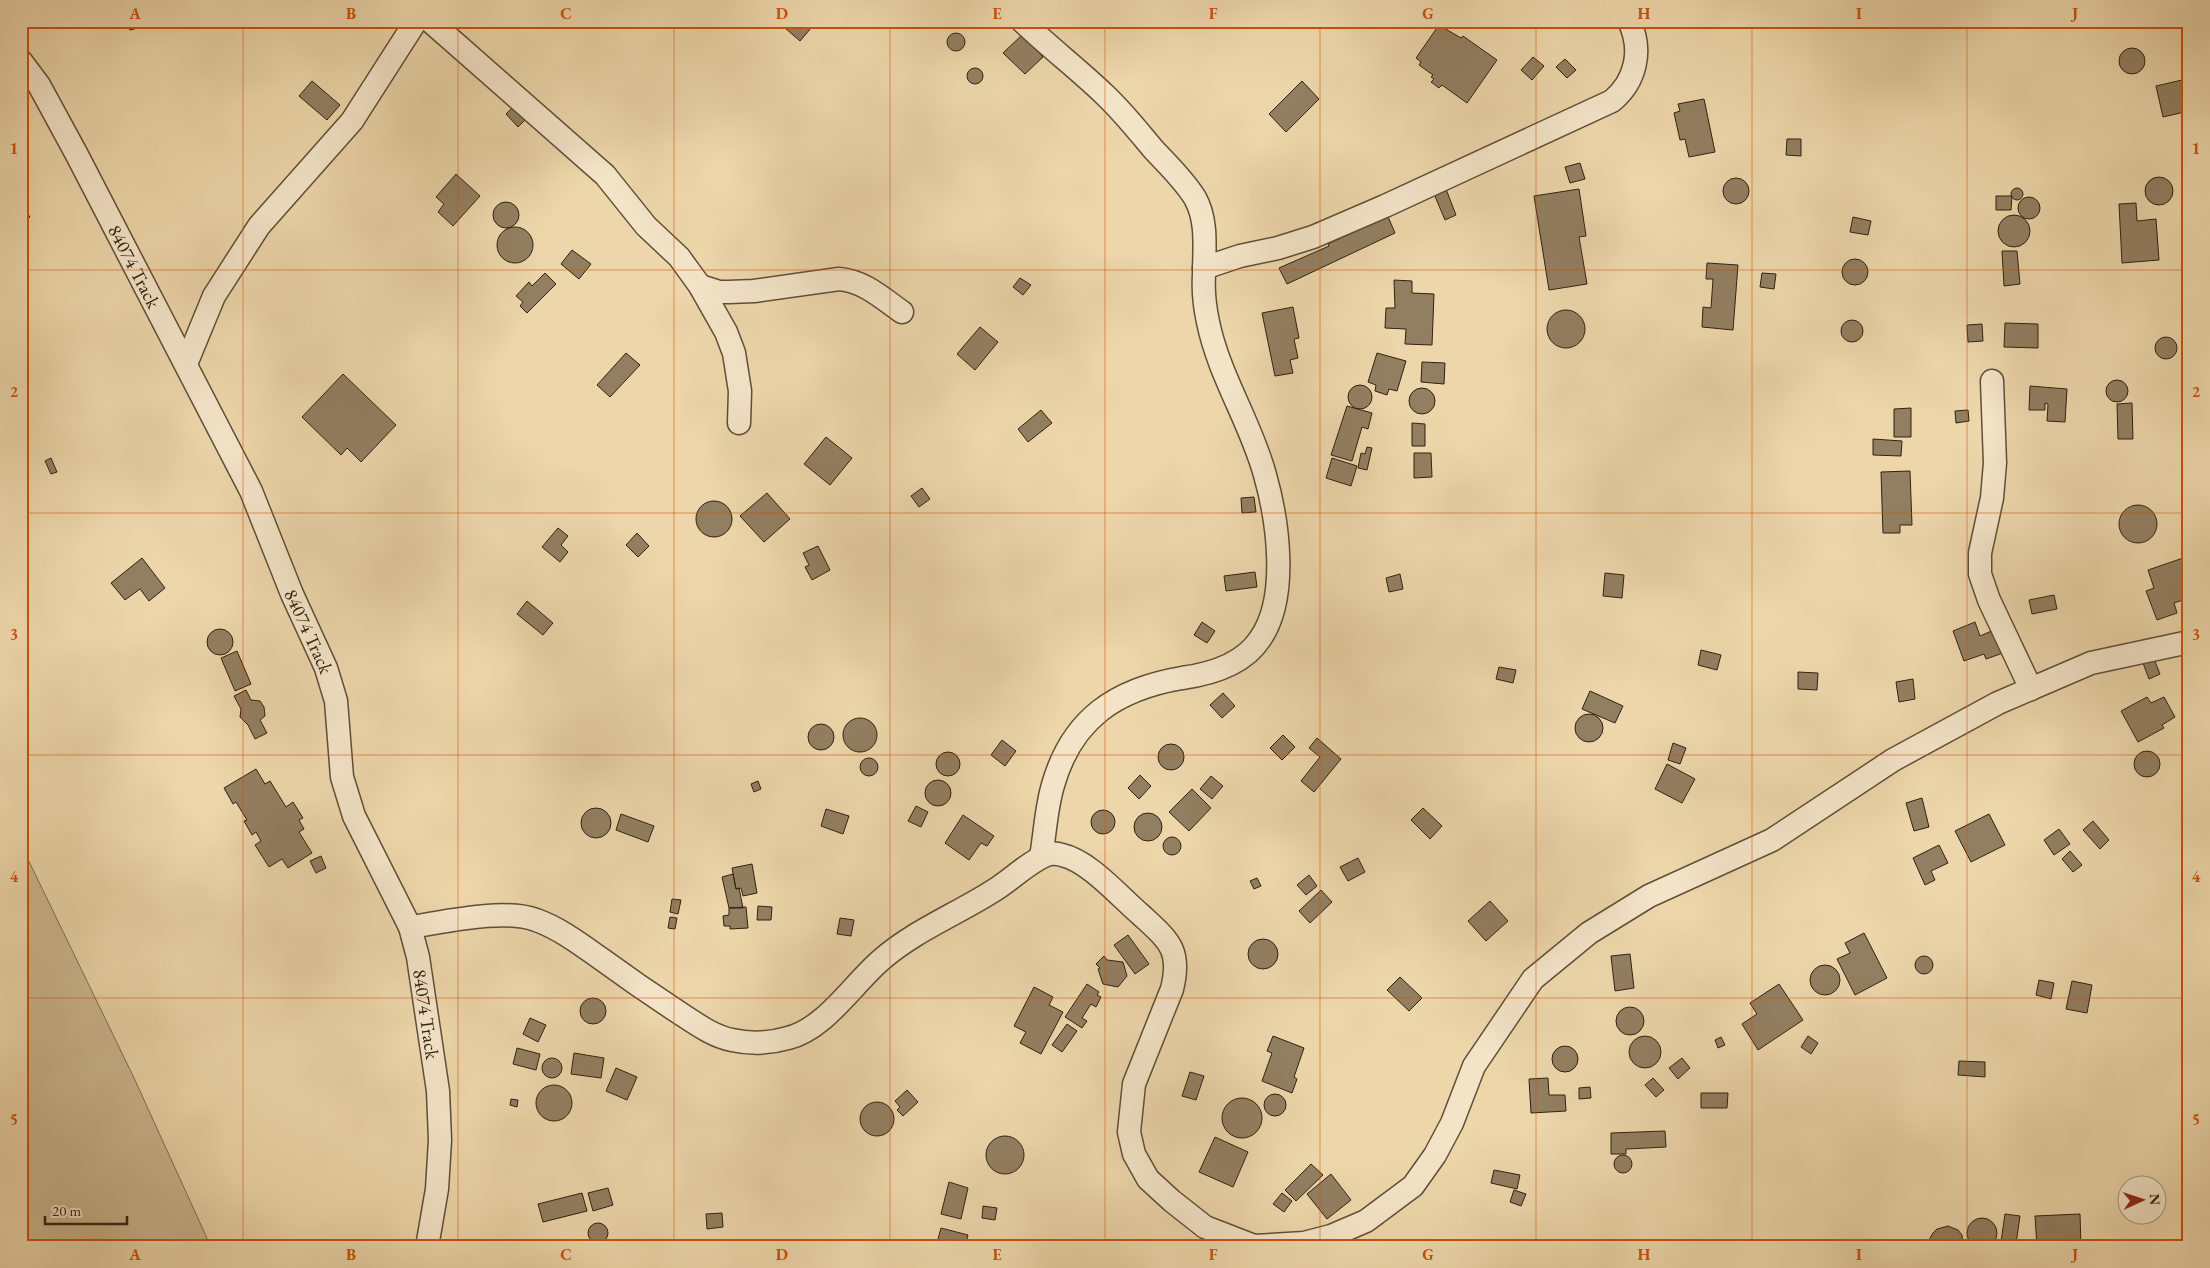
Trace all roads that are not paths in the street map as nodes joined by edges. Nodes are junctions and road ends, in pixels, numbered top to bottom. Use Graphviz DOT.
graph roads {
  1 [pos="416,21"];
  2 [pos="430,21"];
  3 [pos="1022,21"];
  4 [pos="1629,21"];
  5 [pos="21,61"];
  6 [pos="1204,268"];
  7 [pos="700,286"];
  8 [pos="902,312"];
  9 [pos="186,364"];
  10 [pos="1992,380"];
  11 [pos="739,423"];
  12 [pos="2189,642"];
  13 [pos="2031,689"];
  14 [pos="1041,857"];
  15 [pos="410,927"];
  16 [pos="427,1247"];
  1 -- 9 [label="street"];
  2 -- 7 [label="street"];
  3 -- 6 [label="street"];
  4 -- 6 [label="street"];
  5 -- 9 [label="street, 84074 Track"];
  6 -- 14 [label="street"];
  7 -- 8 [label="street"];
  7 -- 11 [label="street"];
  9 -- 15 [label="street, 84074 Track"];
  10 -- 13 [label="street"];
  12 -- 13 [label="street"];
  13 -- 14 [label="street"];
  14 -- 15 [label="street"];
  15 -- 16 [label="street, 84074 Track"];
}
